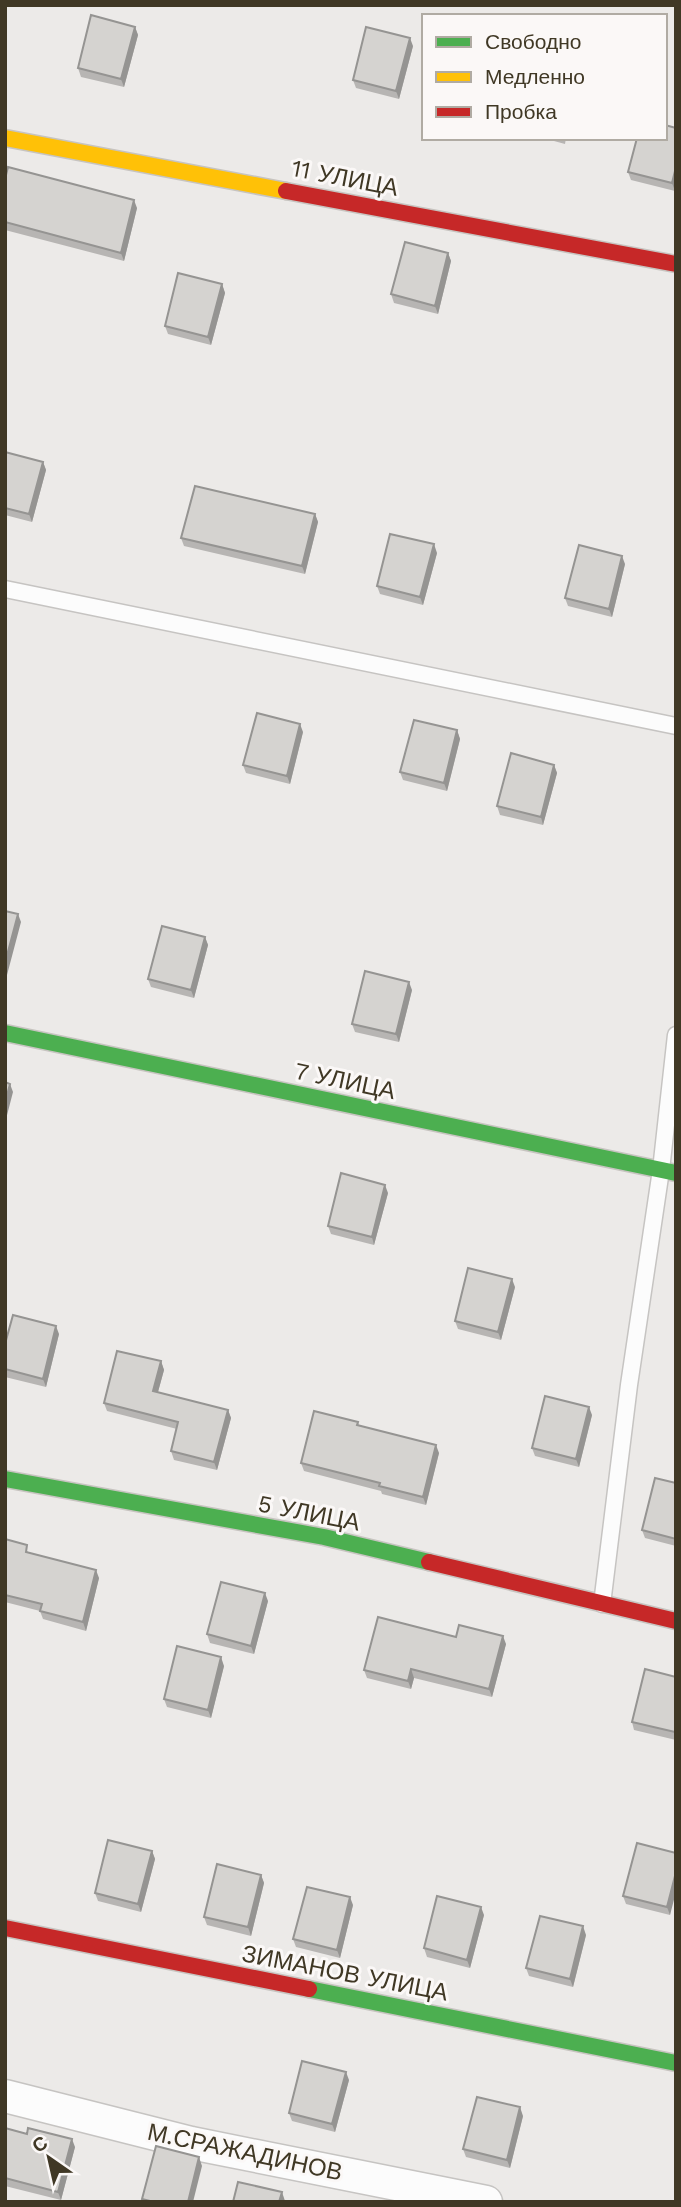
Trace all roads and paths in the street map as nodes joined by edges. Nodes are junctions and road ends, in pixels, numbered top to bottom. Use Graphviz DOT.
graph roads {
  1 [pos="5,138"];
  2 [pos="676,264"];
  3 [pos="5,589"];
  4 [pos="676,726"];
  5 [pos="5,1033"];
  6 [pos="676,1035"];
  7 [pos="668,1171"];
  8 [pos="5,1479"];
  9 [pos="602,1604"];
  10 [pos="676,1621"];
  11 [pos="5,1928"];
  12 [pos="676,2063"];
  13 [pos="5,2096"];
  14 [pos="485,2202"];
  1 -- 2 [label="street, 11 УЛИЦА"];
  3 -- 4 [label="lane"];
  5 -- 7 [label="street, 7 УЛИЦА"];
  6 -- 7 [label="lane"];
  7 -- 9 [label="lane"];
  8 -- 9 [label="street, 5 УЛИЦА"];
  9 -- 10 [label="street, 5 УЛИЦА"];
  11 -- 12 [label="street, ЗИМАНОВ УЛИЦА"];
  13 -- 14 [label="street, М.СРАЖАДИНОВ"];
}
